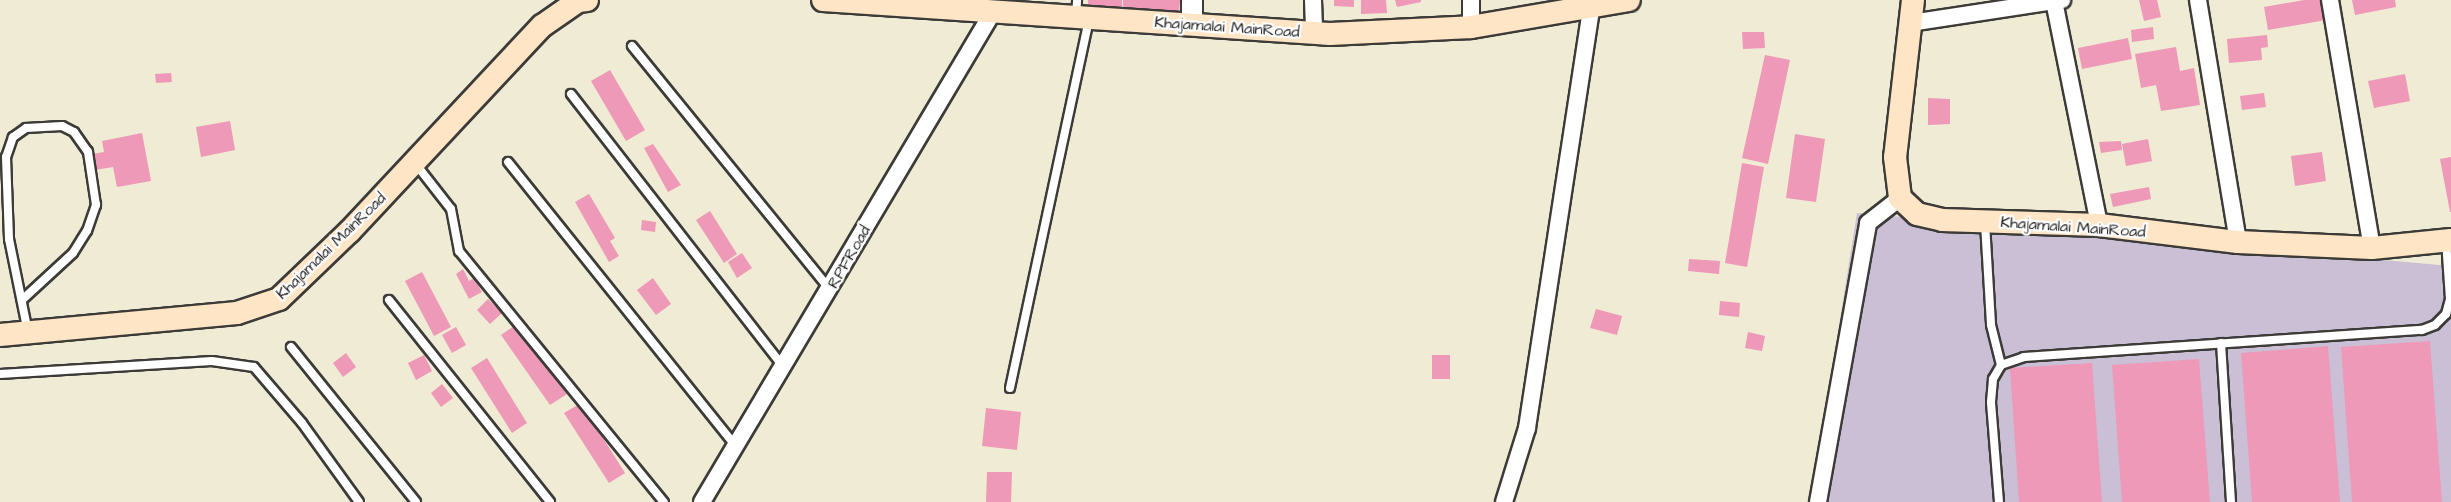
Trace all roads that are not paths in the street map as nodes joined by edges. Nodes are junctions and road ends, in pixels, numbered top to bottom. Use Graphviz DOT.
graph roads {
  1 [pos="587,0"];
  2 [pos="823,0"];
  3 [pos="1192,0"];
  4 [pos="1313,0"];
  5 [pos="1471,0"];
  6 [pos="1629,0"];
  7 [pos="1913,0"];
  8 [pos="2198,0"];
  9 [pos="2330,0"];
  10 [pos="885,1"];
  11 [pos="2058,1"];
  12 [pos="968,4"];
  13 [pos="1591,8"];
  14 [pos="994,10"];
  15 [pos="1081,11"];
  16 [pos="1911,22"];
  17 [pos="1192,25"];
  18 [pos="1471,27"];
  19 [pos="1314,33"];
  20 [pos="632,46"];
  21 [pos="571,94"];
  22 [pos="414,162"];
  23 [pos="508,162"];
  24 [pos="1900,198"];
  25 [pos="1985,221"];
  26 [pos="2099,225"];
  27 [pos="2448,240"];
  28 [pos="2238,242"];
  29 [pos="2372,248"];
  30 [pos="831,289"];
  31 [pos="22,300"];
  32 [pos="389,300"];
  33 [pos="2448,316"];
  34 [pos="28,333"];
  35 [pos="0,335"];
  36 [pos="2221,343"];
  37 [pos="291,346"];
  38 [pos="2001,365"];
  39 [pos="783,367"];
  40 [pos="0,375"];
  41 [pos="1010,388"];
  42 [pos="736,447"];
  43 [pos="359,502"];
  44 [pos="416,502"];
  45 [pos="550,502"];
  46 [pos="664,502"];
  47 [pos="702,502"];
  48 [pos="1504,502"];
  49 [pos="1818,502"];
  50 [pos="1999,502"];
  51 [pos="2231,502"];
  1 -- 22 [label="main road, Khajamalai MainRoad"];
  2 -- 10 [label="main road, Khajamalai MainRoad"];
  3 -- 17 [label="street"];
  4 -- 19 [label="street"];
  5 -- 18 [label="street"];
  6 -- 13 [label="main road, Khajamalai MainRoad"];
  7 -- 16 [label="main road"];
  8 -- 28 [label="street"];
  9 -- 29 [label="street"];
  10 -- 12 [label="main road, Khajamalai MainRoad"];
  11 -- 16 [label="street"];
  11 -- 26 [label="street"];
  12 -- 14 [label="main road, Khajamalai MainRoad"];
  13 -- 18 [label="main road, Khajamalai MainRoad"];
  13 -- 48 [label="street"];
  14 -- 15 [label="main road, Khajamalai MainRoad"];
  14 -- 30 [label="street, RPFRoad"];
  15 -- 17 [label="main road, Khajamalai MainRoad"];
  15 -- 41 [label="lane"];
  16 -- 24 [label="main road"];
  17 -- 19 [label="main road, Khajamalai MainRoad"];
  18 -- 19 [label="main road, Khajamalai MainRoad"];
  20 -- 30 [label="lane"];
  21 -- 39 [label="lane"];
  22 -- 34 [label="main road, Khajamalai MainRoad"];
  22 -- 46 [label="lane"];
  23 -- 42 [label="lane"];
  24 -- 25 [label="main road, Khajamalai MainRoad"];
  24 -- 49 [label="street"];
  25 -- 26 [label="main road, Khajamalai MainRoad"];
  25 -- 38 [label="lane"];
  26 -- 28 [label="main road, Khajamalai MainRoad"];
  27 -- 29 [label="main road, Khajamalai MainRoad"];
  27 -- 33 [label="lane"];
  28 -- 29 [label="main road, Khajamalai MainRoad"];
  30 -- 39 [label="street, RPFRoad"];
  31 -- 31 [label="lane"];
  31 -- 34 [label="lane"];
  32 -- 45 [label="lane"];
  33 -- 36 [label="lane"];
  34 -- 35 [label="main road, Khajamalai MainRoad"];
  36 -- 38 [label="lane"];
  36 -- 51 [label="lane"];
  37 -- 44 [label="lane"];
  38 -- 50 [label="lane"];
  39 -- 42 [label="street, RPFRoad"];
  40 -- 43 [label="lane"];
  42 -- 47 [label="street, RPFRoad"];
}
